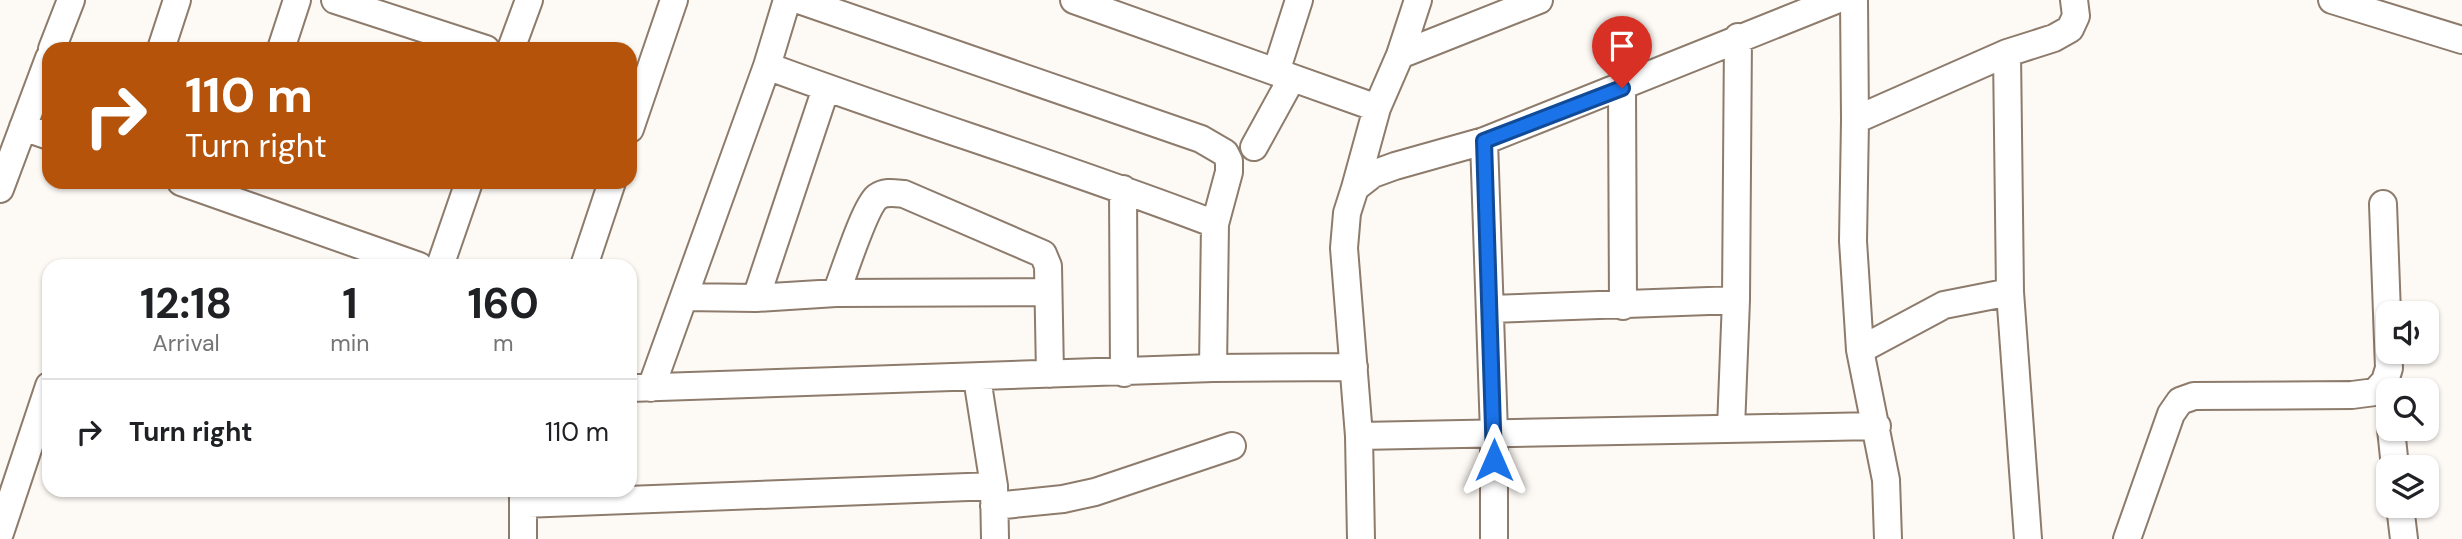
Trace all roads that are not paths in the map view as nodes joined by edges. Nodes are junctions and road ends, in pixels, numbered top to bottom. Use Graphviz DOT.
graph roads {
  1 [pos="71,0"];
  2 [pos="177,0"];
  3 [pos="297,0"];
  4 [pos="335,0"];
  5 [pos="529,0"];
  6 [pos="674,0"];
  7 [pos="787,0"];
  8 [pos="799,0"];
  9 [pos="1074,0"];
  10 [pos="1418,0"];
  11 [pos="1539,0"];
  12 [pos="1836,0"];
  13 [pos="1854,0"];
  14 [pos="2074,0"];
  15 [pos="2332,0"];
  16 [pos="1290,2"];
  17 [pos="1738,37"];
  18 [pos="2462,40"];
  19 [pos="55,42"];
  20 [pos="163,42"];
  21 [pos="284,42"];
  22 [pos="464,42"];
  23 [pos="514,42"];
  24 [pos="2007,53"];
  25 [pos="1400,55"];
  26 [pos="766,66"];
  27 [pos="1284,75"];
  28 [pos="42,77"];
  29 [pos="827,88"];
  30 [pos="1622,88"];
  31 [pos="637,108"];
  32 [pos="1377,108"];
  33 [pos="1856,120"];
  34 [pos="23,127"];
  35 [pos="42,134"];
  36 [pos="1484,141"];
  37 [pos="1254,147"];
  38 [pos="1355,188"];
  39 [pos="0,189"];
  40 [pos="467,189"];
  41 [pos="610,189"];
  42 [pos="1123,189"];
  43 [pos="232,191"];
  44 [pos="2383,205"];
  45 [pos="1215,224"];
  46 [pos="402,259"];
  47 [pos="442,259"];
  48 [pos="586,259"];
  49 [pos="1048,292"];
  50 [pos="2010,292"];
  51 [pos="836,293"];
  52 [pos="684,297"];
  53 [pos="755,298"];
  54 [pos="1736,300"];
  55 [pos="1623,306"];
  56 [pos="1491,309"];
  57 [pos="1860,350"];
  58 [pos="1354,367"];
  59 [pos="1213,369"];
  60 [pos="1124,373"];
  61 [pos="1050,374"];
  62 [pos="977,377"];
  63 [pos="2386,378"];
  64 [pos="640,388"];
  65 [pos="2376,391"];
  66 [pos="42,407"];
  67 [pos="1877,426"];
  68 [pos="1731,428"];
  69 [pos="1494,433"];
  70 [pos="1359,436"];
  71 [pos="1232,446"];
  72 [pos="994,496"];
  73 [pos="523,497"];
  74 [pos="637,497"];
  75 [pos="2401,518"];
  76 [pos="0,533"];
  77 [pos="523,539"];
  78 [pos="995,539"];
  79 [pos="1361,539"];
  80 [pos="1494,539"];
  81 [pos="1888,539"];
  82 [pos="2028,539"];
  83 [pos="2127,539"];
  84 [pos="2404,539"];
  1 -- 19 [label="street"];
  2 -- 20 [label="street"];
  3 -- 21 [label="street"];
  4 -- 22 [label="street"];
  5 -- 23 [label="street"];
  6 -- 31 [label="street"];
  7 -- 26 [label="street"];
  8 -- 45 [label="street"];
  9 -- 27 [label="street"];
  10 -- 25 [label="street"];
  11 -- 25 [label="street"];
  12 -- 17 [label="street"];
  13 -- 33 [label="street"];
  14 -- 24 [label="street"];
  15 -- 18 [label="street"];
  16 -- 27 [label="street"];
  17 -- 30 [label="street"];
  17 -- 54 [label="street"];
  24 -- 33 [label="street"];
  24 -- 50 [label="street"];
  25 -- 32 [label="street"];
  26 -- 29 [label="street"];
  26 -- 52 [label="street"];
  27 -- 32 [label="street"];
  27 -- 37 [label="street"];
  28 -- 34 [label="street"];
  29 -- 42 [label="street"];
  29 -- 53 [label="street"];
  30 -- 36 [label="street"];
  30 -- 55 [label="street"];
  32 -- 38 [label="street"];
  33 -- 57 [label="street"];
  34 -- 35 [label="street"];
  34 -- 39 [label="street"];
  36 -- 38 [label="street"];
  36 -- 56 [label="street"];
  38 -- 58 [label="street"];
  40 -- 47 [label="street"];
  41 -- 48 [label="street"];
  42 -- 45 [label="street"];
  42 -- 60 [label="street"];
  43 -- 46 [label="street"];
  44 -- 63 [label="street"];
  45 -- 59 [label="street"];
  49 -- 51 [label="street"];
  49 -- 51 [label="street"];
  49 -- 61 [label="street"];
  50 -- 57 [label="street"];
  50 -- 82 [label="street"];
  51 -- 53 [label="street"];
  52 -- 53 [label="street"];
  52 -- 64 [label="street"];
  54 -- 55 [label="street"];
  54 -- 68 [label="street"];
  55 -- 56 [label="street"];
  56 -- 69 [label="street"];
  57 -- 67 [label="street"];
  58 -- 59 [label="street"];
  58 -- 70 [label="street"];
  59 -- 60 [label="street"];
  60 -- 61 [label="street"];
  61 -- 62 [label="street"];
  62 -- 64 [label="street"];
  62 -- 72 [label="street"];
  65 -- 83 [label="street"];
  66 -- 76 [label="street"];
  67 -- 68 [label="street"];
  67 -- 81 [label="street"];
  68 -- 69 [label="street"];
  69 -- 70 [label="street"];
  69 -- 80 [label="street"];
  70 -- 79 [label="street"];
  71 -- 72 [label="street"];
  72 -- 74 [label="street"];
  72 -- 78 [label="street"];
  73 -- 77 [label="street"];
  75 -- 84 [label="street"];
}
